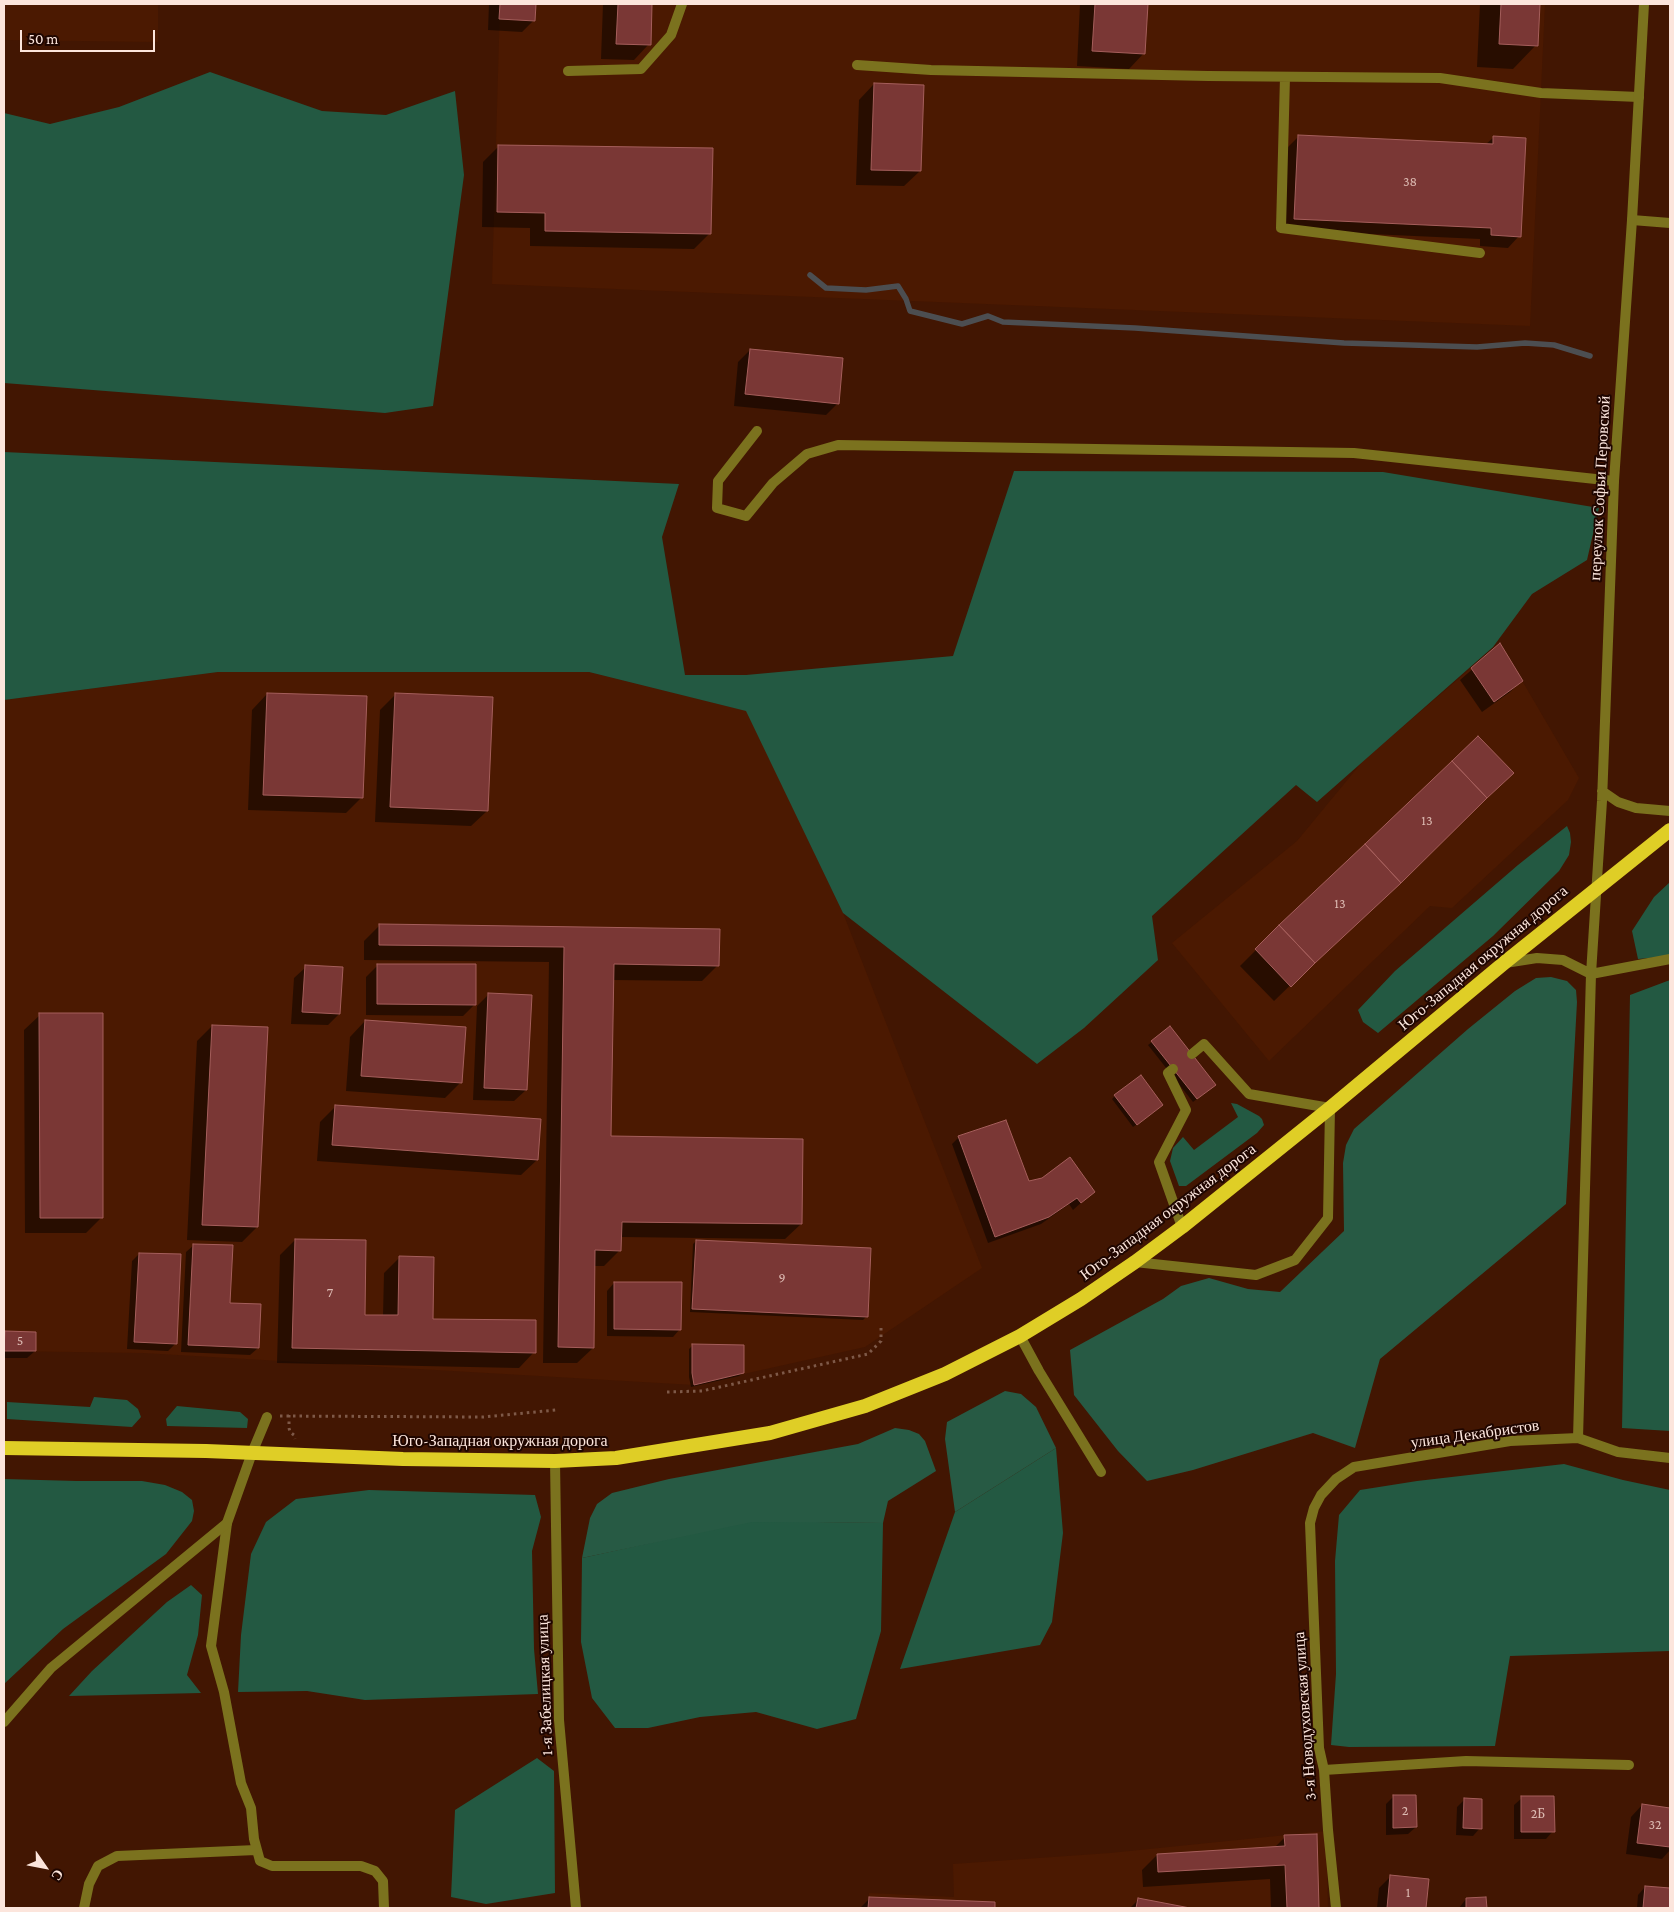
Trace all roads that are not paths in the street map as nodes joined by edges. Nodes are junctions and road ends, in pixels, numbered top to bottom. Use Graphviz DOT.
graph roads {
  1 [pos="682,4"];
  2 [pos="1644,4"];
  3 [pos="857,65"];
  4 [pos="568,71"];
  5 [pos="1285,77"];
  6 [pos="1639,97"];
  7 [pos="1632,220"];
  8 [pos="1670,223"];
  9 [pos="1480,253"];
  10 [pos="757,431"];
  11 [pos="1614,481"];
  12 [pos="1602,791"];
  13 [pos="1670,811"];
  14 [pos="1670,830"];
  15 [pos="1595,889"];
  16 [pos="1670,959"];
  17 [pos="1504,963"];
  18 [pos="1590,974"];
  19 [pos="1192,1054"];
  20 [pos="1173,1069"];
  21 [pos="1330,1108"];
  22 [pos="1182,1227"];
  23 [pos="1135,1262"];
  24 [pos="1020,1336"];
  25 [pos="267,1416"];
  26 [pos="1578,1438"];
  27 [pos="4,1448"];
  28 [pos="252,1453"];
  29 [pos="1670,1458"];
  30 [pos="555,1461"];
  31 [pos="1101,1472"];
  32 [pos="1321,1495"];
  33 [pos="227,1523"];
  34 [pos="4,1722"];
  35 [pos="1629,1765"];
  36 [pos="1324,1770"];
  37 [pos="256,1850"];
  38 [pos="84,1908"];
  39 [pos="384,1908"];
  40 [pos="576,1908"];
  41 [pos="1336,1908"];
  1 -- 4 [label="street"];
  2 -- 6 [label="street, переулок Софьи Перовской"];
  3 -- 5 [label="street"];
  5 -- 6 [label="street"];
  5 -- 9 [label="street"];
  6 -- 7 [label="street, переулок Софьи Перовской"];
  7 -- 8 [label="street"];
  7 -- 11 [label="street, переулок Софьи Перовской"];
  10 -- 11 [label="street"];
  11 -- 12 [label="street, переулок Софьи Перовской"];
  12 -- 13 [label="street"];
  12 -- 15 [label="street, переулок Софьи Перовской"];
  14 -- 15 [label="highway, Юго-Западная окружная дорога"];
  15 -- 17 [label="highway, Юго-Западная окружная дорога"];
  15 -- 18 [label="street, переулок Софьи Перовской"];
  16 -- 18 [label="street"];
  17 -- 18 [label="street"];
  17 -- 21 [label="highway, Юго-Западная окружная дорога"];
  18 -- 26 [label="street, переулок Софьи Перовской"];
  19 -- 21 [label="street"];
  20 -- 22 [label="street"];
  21 -- 22 [label="highway, Юго-Западная окружная дорога"];
  21 -- 23 [label="street"];
  22 -- 23 [label="highway, Юго-Западная окружная дорога"];
  23 -- 24 [label="highway, Юго-Западная окружная дорога"];
  24 -- 30 [label="highway, Юго-Западная окружная дорога"];
  24 -- 31 [label="street"];
  25 -- 28 [label="street"];
  26 -- 29 [label="street, улица Декабристов"];
  26 -- 32 [label="street, улица Декабристов"];
  27 -- 28 [label="highway, Юго-Западная окружная дорога"];
  28 -- 30 [label="highway, Юго-Западная окружная дорога"];
  28 -- 33 [label="street"];
  30 -- 40 [label="street, 1-я Забелицкая улица"];
  32 -- 36 [label="street, 3-я Новодуховская улица"];
  33 -- 34 [label="street"];
  33 -- 37 [label="street"];
  35 -- 36 [label="street"];
  36 -- 41 [label="street, 3-я Новодуховская улица"];
  37 -- 38 [label="street"];
  37 -- 39 [label="street"];
}
